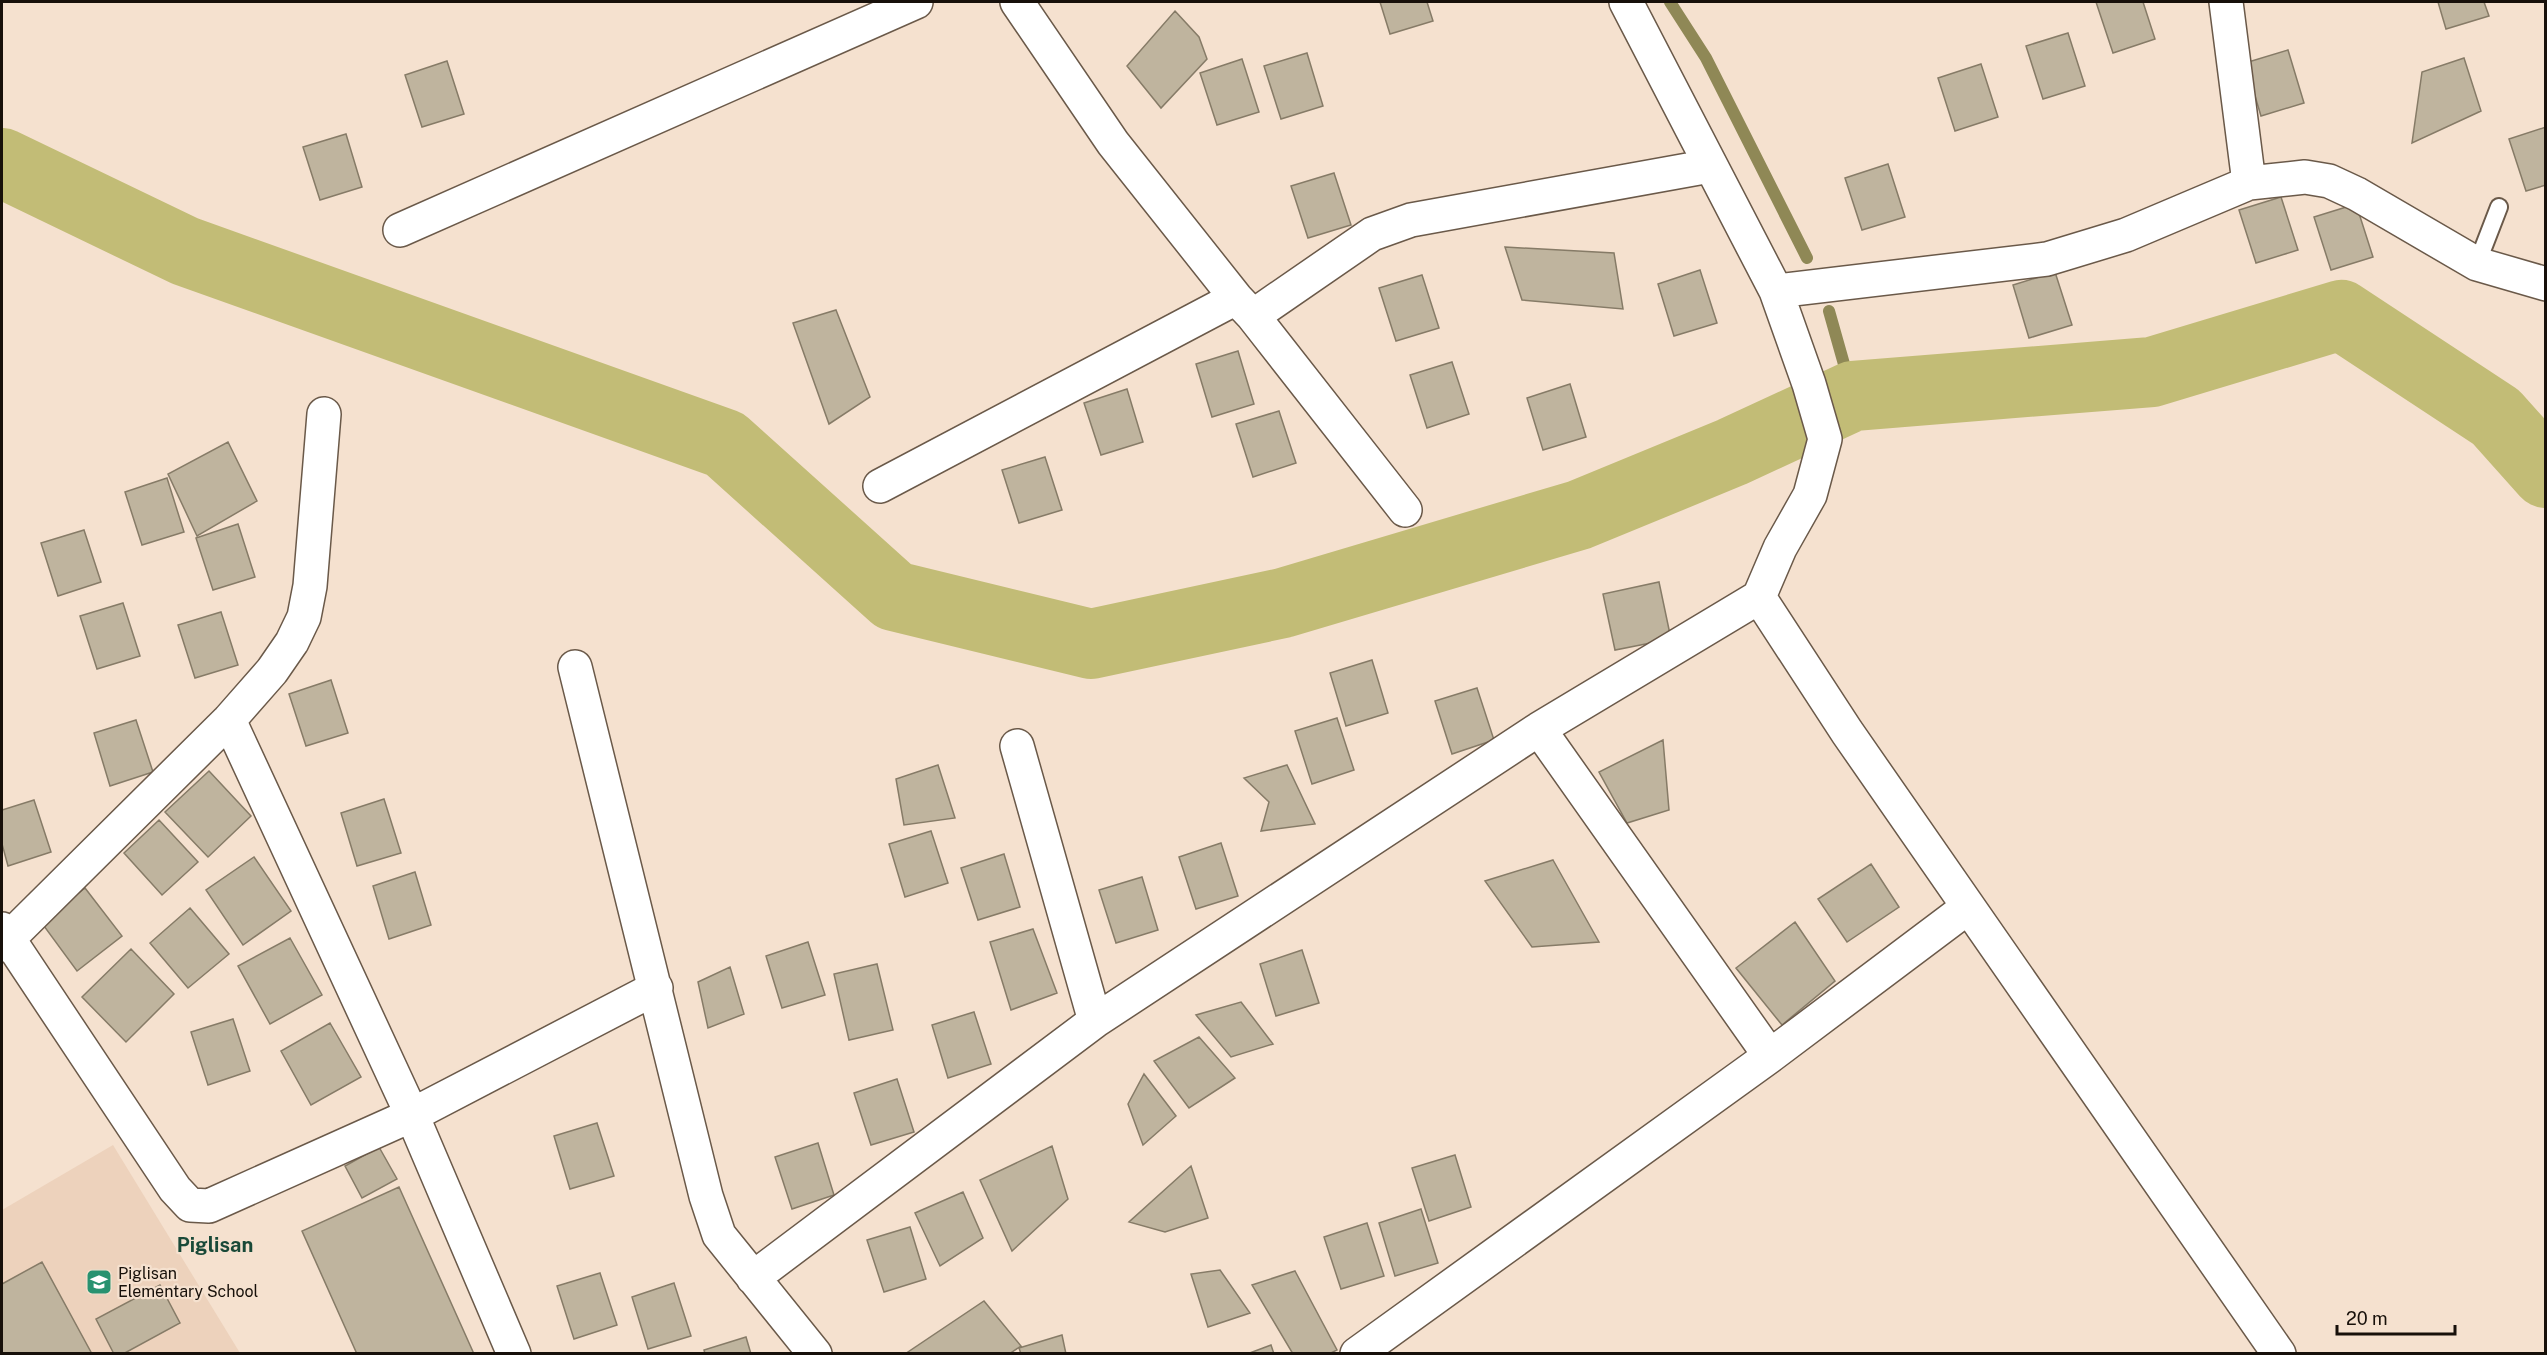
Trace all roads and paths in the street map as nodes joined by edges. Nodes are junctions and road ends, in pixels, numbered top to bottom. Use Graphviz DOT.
graph roads {
  1 [pos="916,2"];
  2 [pos="1017,2"];
  3 [pos="1626,2"];
  4 [pos="2226,2"];
  5 [pos="1710,166"];
  6 [pos="2249,183"];
  7 [pos="2499,207"];
  8 [pos="400,230"];
  9 [pos="2477,264"];
  10 [pos="2546,284"];
  11 [pos="1776,291"];
  12 [pos="1244,307"];
  13 [pos="324,414"];
  14 [pos="880,486"];
  15 [pos="1405,510"];
  16 [pos="1759,597"];
  17 [pos="575,667"];
  18 [pos="229,720"];
  19 [pos="1539,729"];
  20 [pos="1017,746"];
  21 [pos="1967,908"];
  22 [pos="4,937"];
  23 [pos="656,988"];
  24 [pos="1095,1021"];
  25 [pos="1770,1056"];
  26 [pos="412,1115"];
  27 [pos="753,1278"];
  28 [pos="514,1353"];
  29 [pos="815,1353"];
  30 [pos="1357,1353"];
  31 [pos="2279,1353"];
  1 -- 8 [label="street"];
  2 -- 12 [label="street"];
  3 -- 5 [label="street"];
  4 -- 6 [label="street"];
  5 -- 11 [label="street"];
  5 -- 12 [label="street"];
  6 -- 9 [label="street"];
  6 -- 11 [label="street"];
  7 -- 9 [label="lane"];
  9 -- 10 [label="street"];
  11 -- 16 [label="street"];
  12 -- 14 [label="street"];
  12 -- 15 [label="street"];
  13 -- 18 [label="street"];
  16 -- 19 [label="street"];
  16 -- 21 [label="street"];
  17 -- 23 [label="street"];
  18 -- 22 [label="street"];
  18 -- 26 [label="street"];
  19 -- 24 [label="street"];
  19 -- 25 [label="street"];
  20 -- 24 [label="street"];
  21 -- 25 [label="street"];
  21 -- 31 [label="street"];
  22 -- 26 [label="street"];
  23 -- 26 [label="street"];
  23 -- 27 [label="street"];
  24 -- 27 [label="street"];
  25 -- 30 [label="street"];
  26 -- 28 [label="street"];
  27 -- 29 [label="street"];
}
